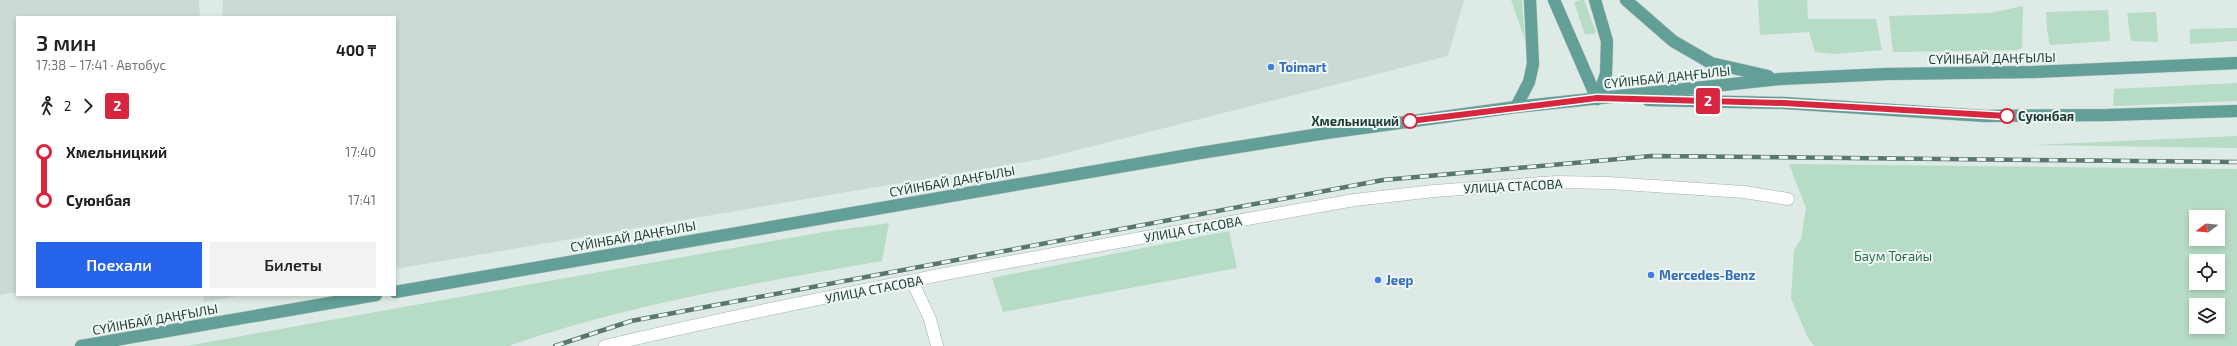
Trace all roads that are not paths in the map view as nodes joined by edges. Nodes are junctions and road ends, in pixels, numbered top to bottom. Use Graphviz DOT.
graph roads {
  1 [pos="1530,0"];
  2 [pos="1554,0"];
  3 [pos="1595,0"];
  4 [pos="1626,0"];
  5 [pos="2237,63"];
  6 [pos="1780,79"];
  7 [pos="1597,98"];
  8 [pos="1516,107"];
  9 [pos="2237,111"];
  10 [pos="1788,199"];
  11 [pos="912,281"];
  12 [pos="396,292"];
  13 [pos="370,296"];
  14 [pos="81,346"];
  15 [pos="605,346"];
  16 [pos="937,346"];
  1 -- 8 [label="main road"];
  2 -- 7 [label="main road"];
  3 -- 7 [label="main road"];
  4 -- 6 [label="main road"];
  5 -- 6 [label="main road, СҮЙІНБАЙ ДАҢҒЫЛЫ"];
  6 -- 7 [label="main road, СҮЙІНБАЙ ДАҢҒЫЛЫ"];
  7 -- 8 [label="main road, СҮЙІНБАЙ ДАҢҒЫЛЫ"];
  7 -- 9 [label="main road, СҮЙІНБАЙ ДАҢҒЫЛЫ"];
  8 -- 12 [label="main road, СҮЙІНБАЙ ДАҢҒЫЛЫ"];
  10 -- 11 [label="street, УЛИЦА СТАСОВА"];
  11 -- 15 [label="street, УЛИЦА СТАСОВА"];
  11 -- 16 [label="street"];
  13 -- 14 [label="main road, СҮЙІНБАЙ ДАҢҒЫЛЫ"];
}
